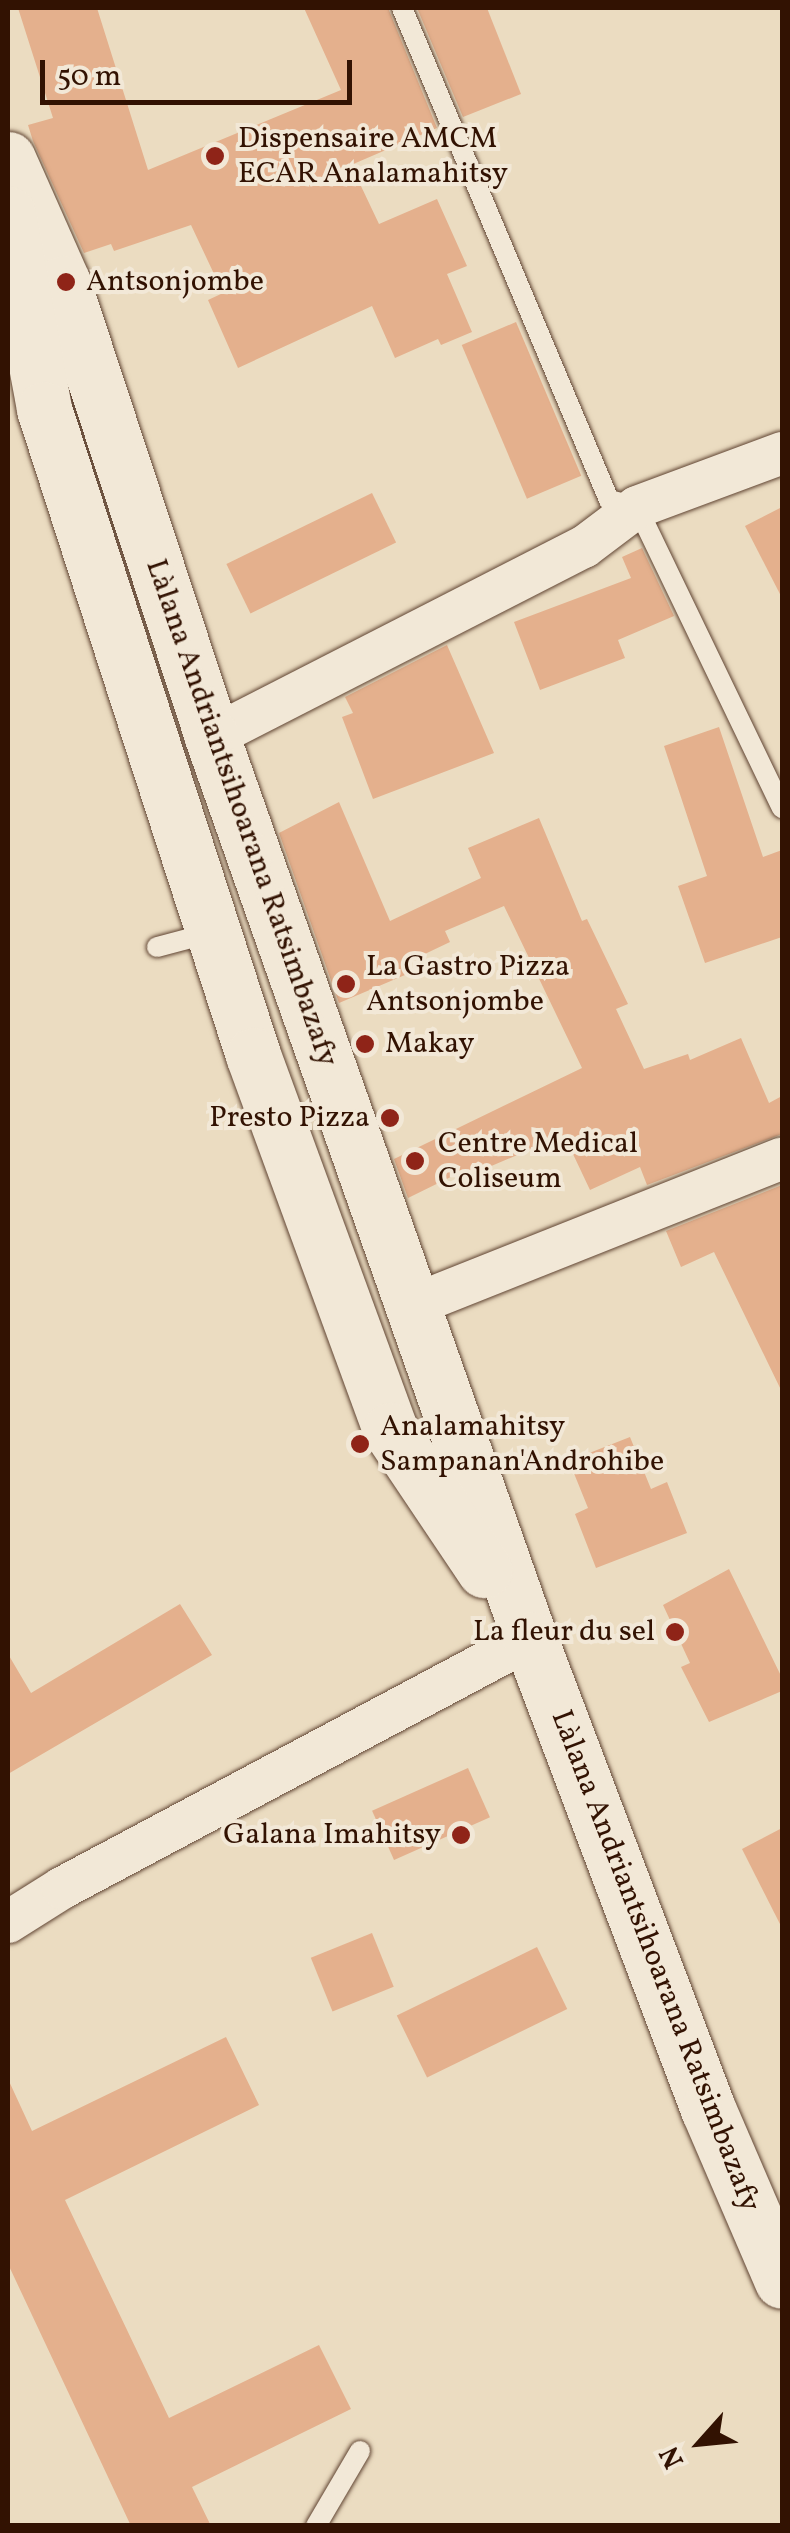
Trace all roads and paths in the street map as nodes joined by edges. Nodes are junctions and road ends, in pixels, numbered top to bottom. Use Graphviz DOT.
graph roads {
  1 [pos="402,8"];
  2 [pos="8,159"];
  3 [pos="8,214"];
  4 [pos="782,454"];
  5 [pos="636,506"];
  6 [pos="212,737"];
  7 [pos="782,808"];
  8 [pos="212,933"];
  9 [pos="158,947"];
  10 [pos="782,1158"];
  11 [pos="411,1306"];
  12 [pos="530,1639"];
  13 [pos="8,1922"];
  14 [pos="782,2281"];
  15 [pos="360,2451"];
  16 [pos="316,2526"];
  1 -- 5 [label="lane"];
  2 -- 6 [label="main road, Làlana Andriantsihoarana Ratsimbazafy"];
  3 -- 8 [label="main road, Làlana Andriantsihoarana Ratsimbazafy"];
  4 -- 5 [label="street"];
  5 -- 6 [label="street"];
  5 -- 7 [label="lane"];
  6 -- 11 [label="main road, Làlana Andriantsihoarana Ratsimbazafy"];
  8 -- 9 [label="lane"];
  8 -- 12 [label="main road, Làlana Andriantsihoarana Ratsimbazafy"];
  10 -- 11 [label="street"];
  11 -- 12 [label="main road, Làlana Andriantsihoarana Ratsimbazafy"];
  12 -- 13 [label="street"];
  12 -- 14 [label="main road, Làlana Andriantsihoarana Ratsimbazafy"];
  15 -- 16 [label="lane"];
}
